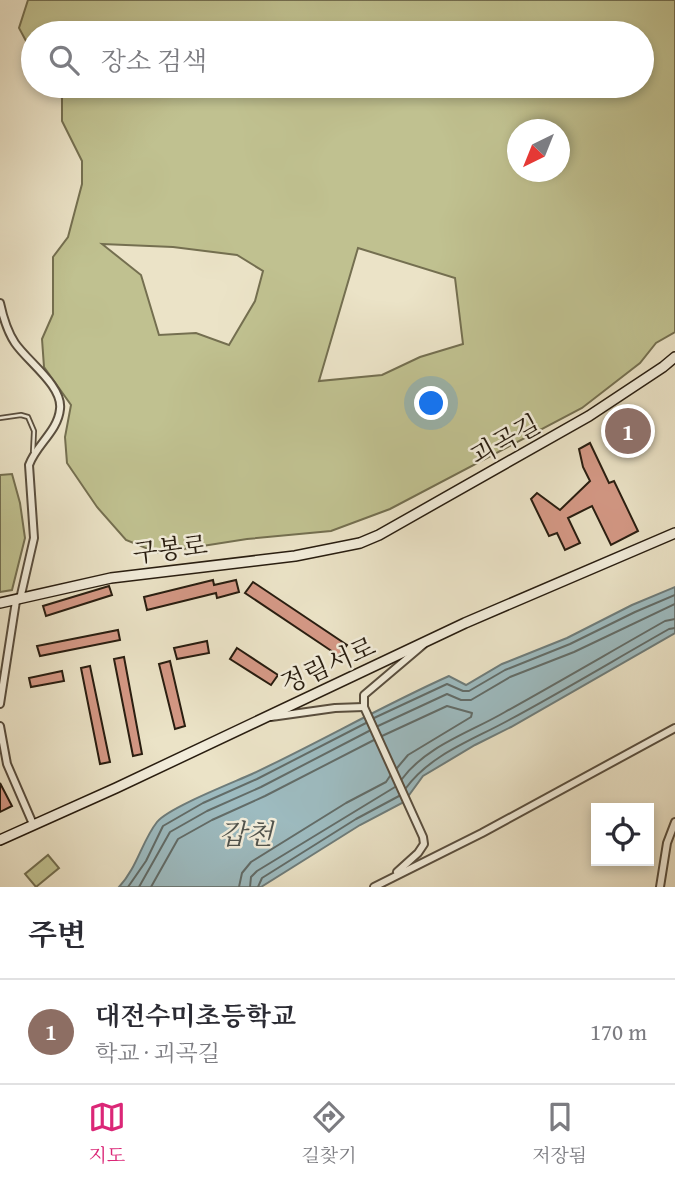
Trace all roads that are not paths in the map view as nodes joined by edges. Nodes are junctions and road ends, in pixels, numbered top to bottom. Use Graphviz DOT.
graph roads {
  1 [pos="0,303"];
  2 [pos="675,357"];
  3 [pos="0,418"];
  4 [pos="32,455"];
  5 [pos="675,533"];
  6 [pos="347,546"];
  7 [pos="18,600"];
  8 [pos="0,603"];
  9 [pos="424,643"];
  10 [pos="0,704"];
  11 [pos="365,710"];
  12 [pos="265,717"];
  13 [pos="0,726"];
  14 [pos="675,728"];
  15 [pos="675,822"];
  16 [pos="33,824"];
  17 [pos="0,840"];
  18 [pos="387,880"];
  19 [pos="374,887"];
  20 [pos="379,887"];
  21 [pos="660,887"];
  1 -- 4 [label="street"];
  2 -- 6 [label="main road, 괴곡길"];
  3 -- 4 [label="lane"];
  4 -- 7 [label="street"];
  5 -- 9 [label="main road, 정림서로"];
  6 -- 7 [label="main road, 구봉로"];
  7 -- 8 [label="main road, 구봉로"];
  7 -- 10 [label="street"];
  9 -- 11 [label="street"];
  9 -- 12 [label="main road, 정림서로"];
  11 -- 12 [label="street"];
  11 -- 18 [label="street"];
  12 -- 16 [label="main road, 정림서로"];
  13 -- 16 [label="street"];
  14 -- 18 [label="street"];
  15 -- 21 [label="street"];
  16 -- 17 [label="main road, 정림서로"];
  18 -- 19 [label="street"];
  18 -- 20 [label="street"];
}
